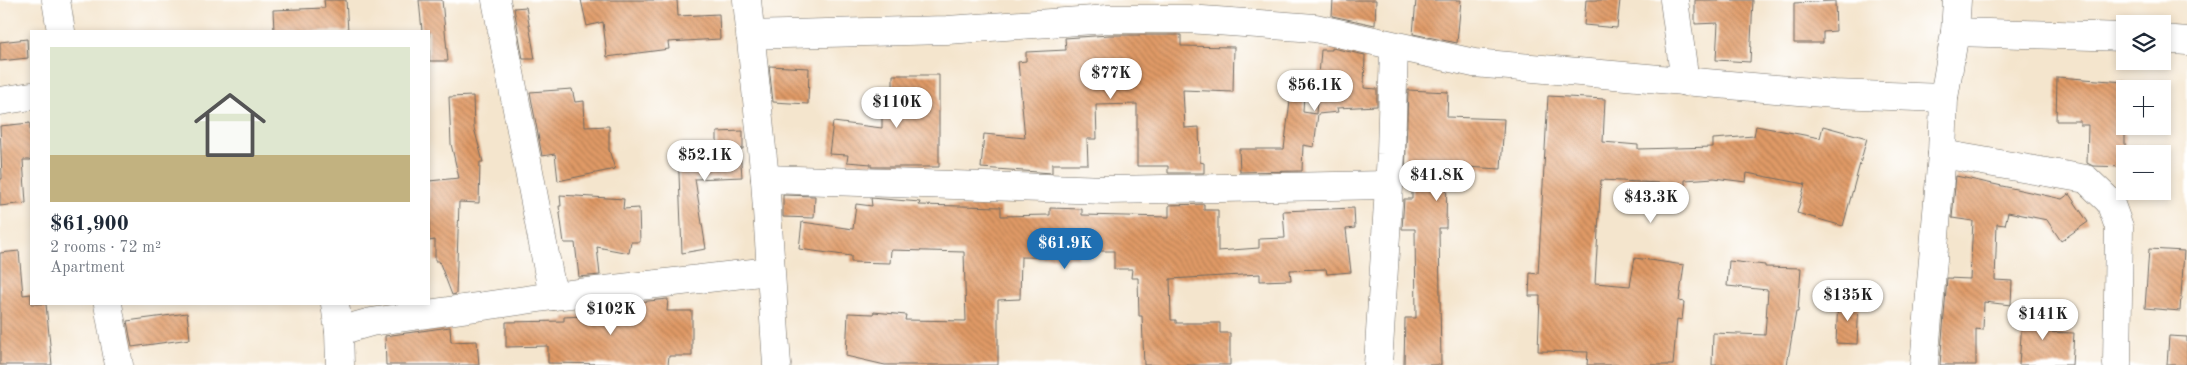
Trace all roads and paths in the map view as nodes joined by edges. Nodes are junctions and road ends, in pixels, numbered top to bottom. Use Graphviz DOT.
graph roads {
  1 [pos="56,0"];
  2 [pos="496,0"];
  3 [pos="747,0"];
  4 [pos="1674,0"];
  5 [pos="1958,0"];
  6 [pos="1192,10"];
  7 [pos="61,30"];
  8 [pos="1955,32"];
  9 [pos="750,35"];
  10 [pos="2116,37"];
  11 [pos="2171,40"];
  12 [pos="2187,41"];
  13 [pos="1394,47"];
  14 [pos="1684,82"];
  15 [pos="30,96"];
  16 [pos="1944,98"];
  17 [pos="0,101"];
  18 [pos="1942,154"];
  19 [pos="765,179"];
  20 [pos="1389,185"];
  21 [pos="770,272"];
  22 [pos="553,296"];
  23 [pos="108,305"];
  24 [pos="335,305"];
  25 [pos="339,331"];
  26 [pos="119,365"];
  27 [pos="340,365"];
  28 [pos="777,365"];
  29 [pos="1378,365"];
  30 [pos="1924,365"];
  31 [pos="2117,365"];
  1 -- 7 [label="street"];
  2 -- 22 [label="street"];
  3 -- 9 [label="street"];
  4 -- 14 [label="street"];
  5 -- 8 [label="street"];
  6 -- 9 [label="street"];
  6 -- 13 [label="street"];
  8 -- 10 [label="street"];
  8 -- 16 [label="street"];
  9 -- 19 [label="street"];
  11 -- 12 [label="street"];
  13 -- 14 [label="street"];
  13 -- 20 [label="street"];
  14 -- 16 [label="street"];
  15 -- 17 [label="street"];
  16 -- 18 [label="street"];
  18 -- 30 [label="street"];
  18 -- 31 [label="street"];
  19 -- 20 [label="street"];
  19 -- 21 [label="street"];
  20 -- 29 [label="street"];
  21 -- 22 [label="street"];
  21 -- 28 [label="street"];
  22 -- 25 [label="street"];
  23 -- 26 [label="street"];
  24 -- 25 [label="street"];
  25 -- 27 [label="street"];
}
